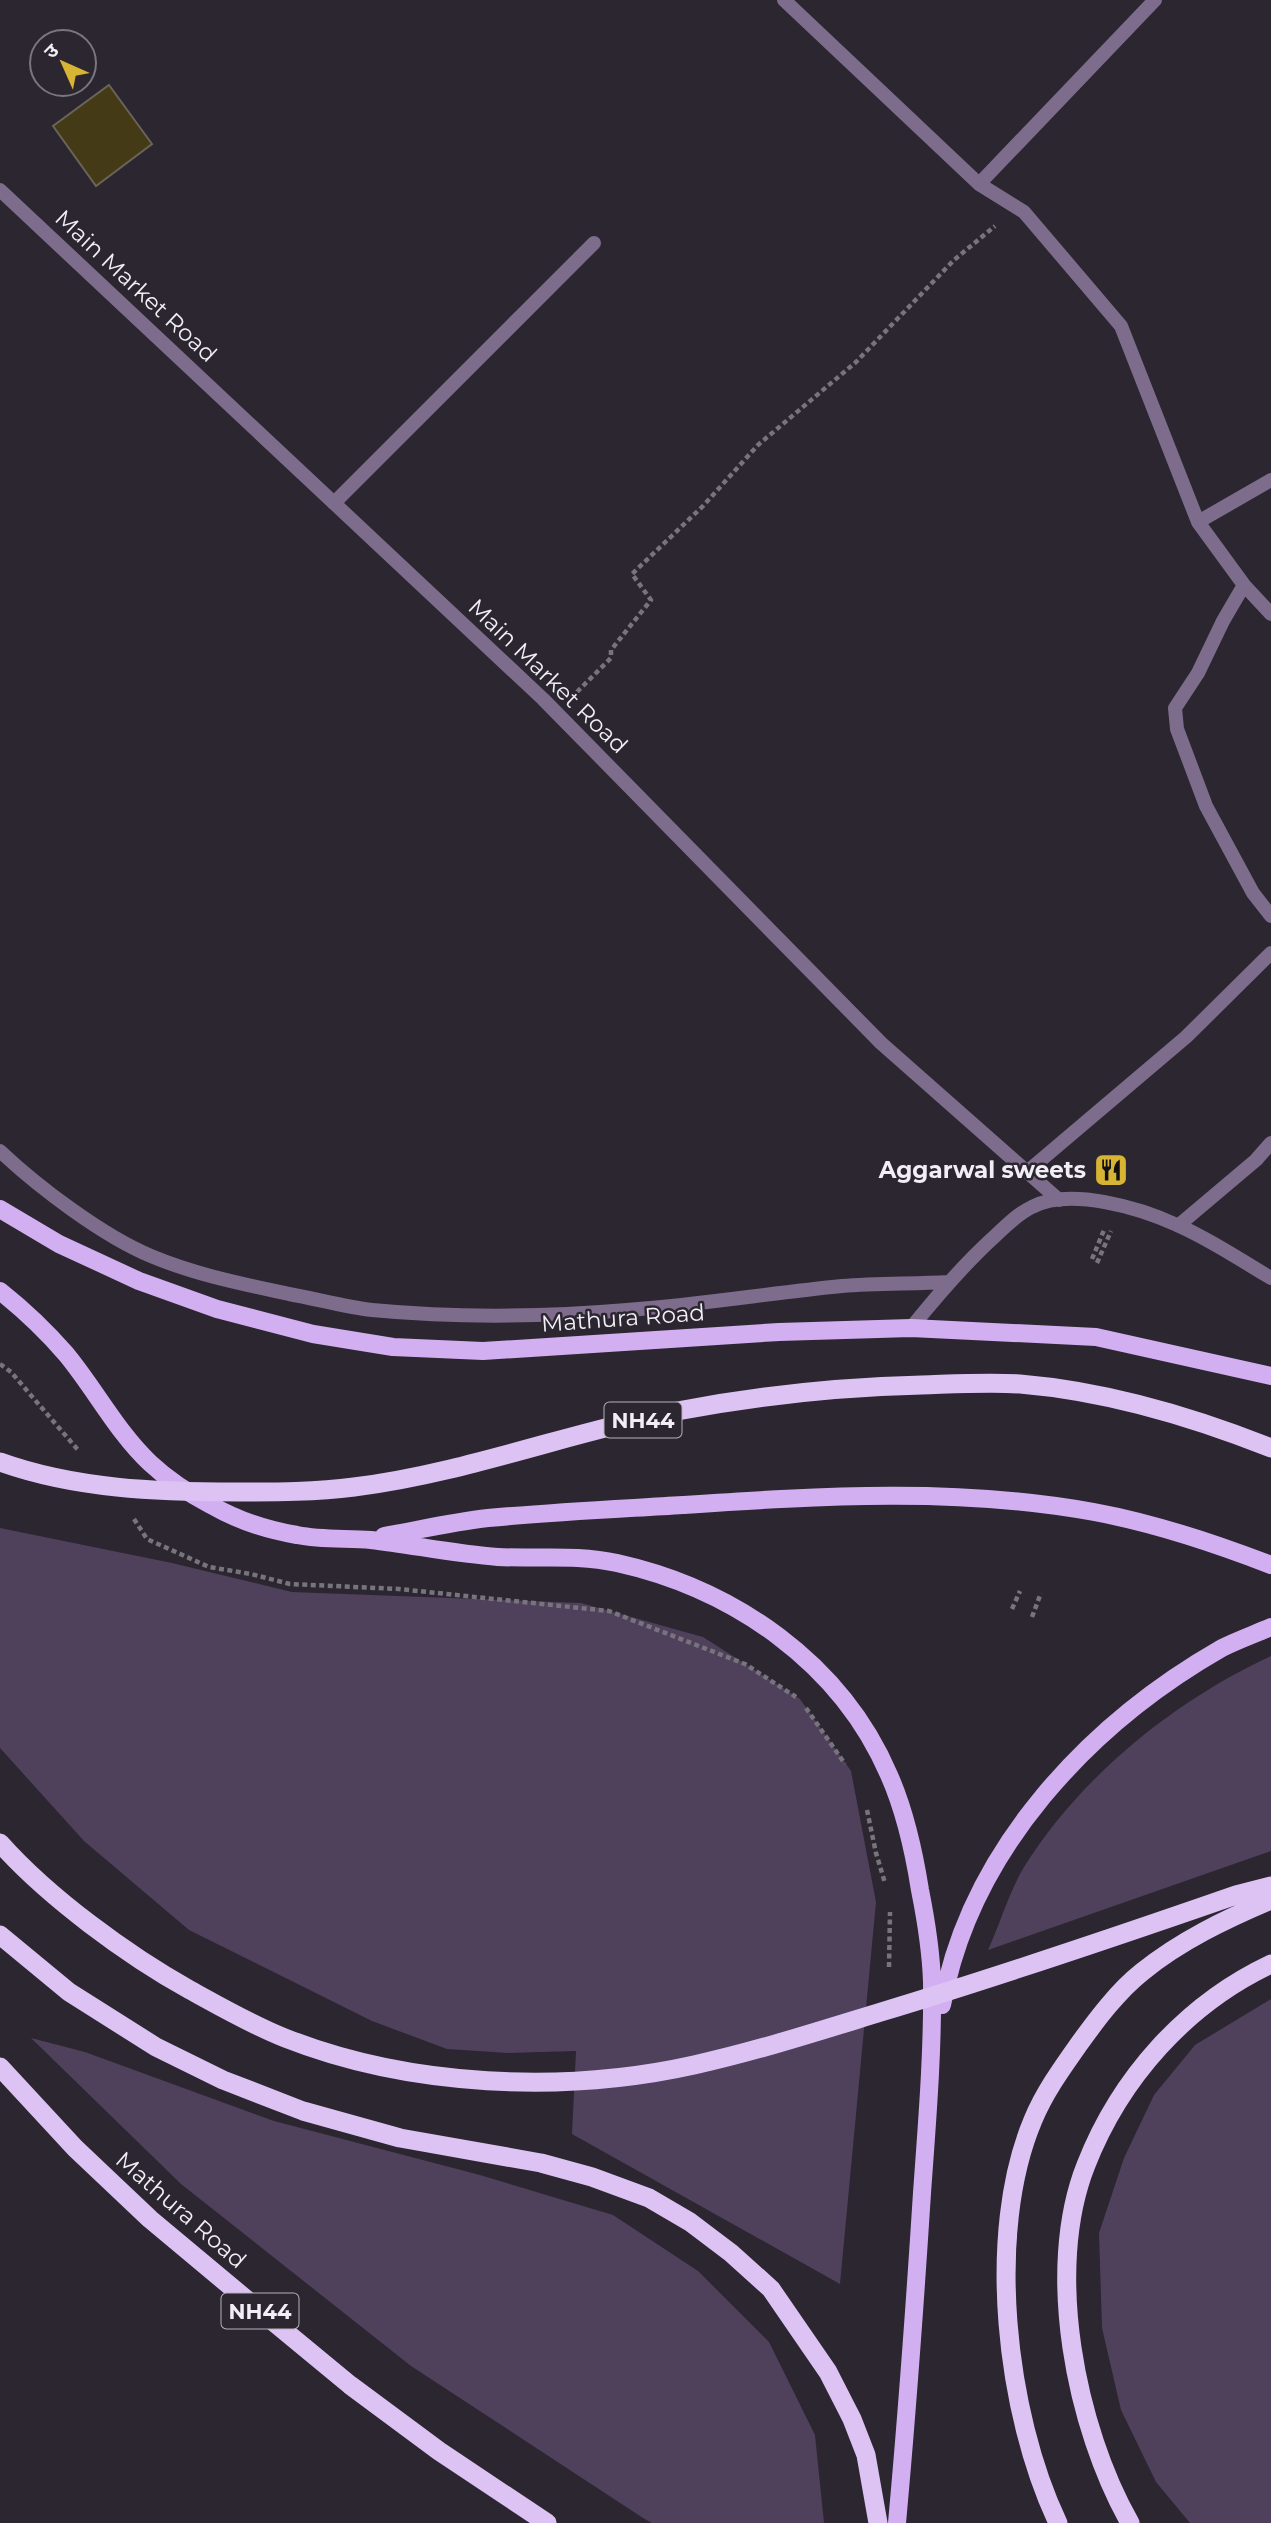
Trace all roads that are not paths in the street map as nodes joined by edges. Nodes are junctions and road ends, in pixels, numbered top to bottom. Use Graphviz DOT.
graph roads {
  1 [pos="784,0"];
  2 [pos="1155,0"];
  3 [pos="979,184"];
  4 [pos="0,190"];
  5 [pos="594,243"];
  6 [pos="1271,480"];
  7 [pos="334,503"];
  8 [pos="1198,522"];
  9 [pos="1244,585"];
  10 [pos="1271,614"];
  11 [pos="1271,916"];
  12 [pos="1271,953"];
  13 [pos="1271,1143"];
  14 [pos="0,1151"];
  15 [pos="1028,1171"];
  16 [pos="1059,1200"];
  17 [pos="0,1209"];
  18 [pos="1179,1225"];
  19 [pos="1271,1278"];
  20 [pos="948,1282"];
  21 [pos="0,1291"];
  22 [pos="911,1328"];
  23 [pos="1271,1376"];
  24 [pos="1271,1448"];
  25 [pos="0,1462"];
  26 [pos="363,1539"];
  27 [pos="1263,1562"];
  28 [pos="1271,1626"];
  29 [pos="0,1843"];
  30 [pos="1271,1886"];
  31 [pos="1271,1900"];
  32 [pos="0,1935"];
  33 [pos="1271,1964"];
  34 [pos="931,2060"];
  35 [pos="0,2067"];
  36 [pos="547,2523"];
  37 [pos="878,2523"];
  38 [pos="897,2523"];
  39 [pos="1058,2523"];
  40 [pos="1130,2523"];
  1 -- 3 [label="street"];
  2 -- 3 [label="street"];
  3 -- 8 [label="street"];
  4 -- 7 [label="street, Main Market Road"];
  5 -- 7 [label="street"];
  6 -- 8 [label="street"];
  7 -- 15 [label="street, Main Market Road"];
  8 -- 9 [label="street"];
  9 -- 10 [label="street"];
  9 -- 11 [label="street"];
  12 -- 15 [label="street"];
  13 -- 18 [label="street"];
  14 -- 20 [label="street"];
  15 -- 16 [label="street, Main Market Road"];
  16 -- 18 [label="street"];
  16 -- 20 [label="street"];
  17 -- 22 [label="main road, Mathura Road"];
  18 -- 19 [label="street"];
  20 -- 22 [label="street"];
  21 -- 26 [label="main road"];
  22 -- 23 [label="main road, Mathura Road"];
  24 -- 25 [label="highway, NH44"];
  26 -- 27 [label="main road"];
  26 -- 34 [label="main road"];
  28 -- 34 [label="main road"];
  29 -- 30 [label="highway"];
  31 -- 39 [label="highway"];
  32 -- 37 [label="highway"];
  33 -- 40 [label="highway"];
  34 -- 38 [label="main road"];
  35 -- 36 [label="highway, Mathura Road / NH44"];
}
